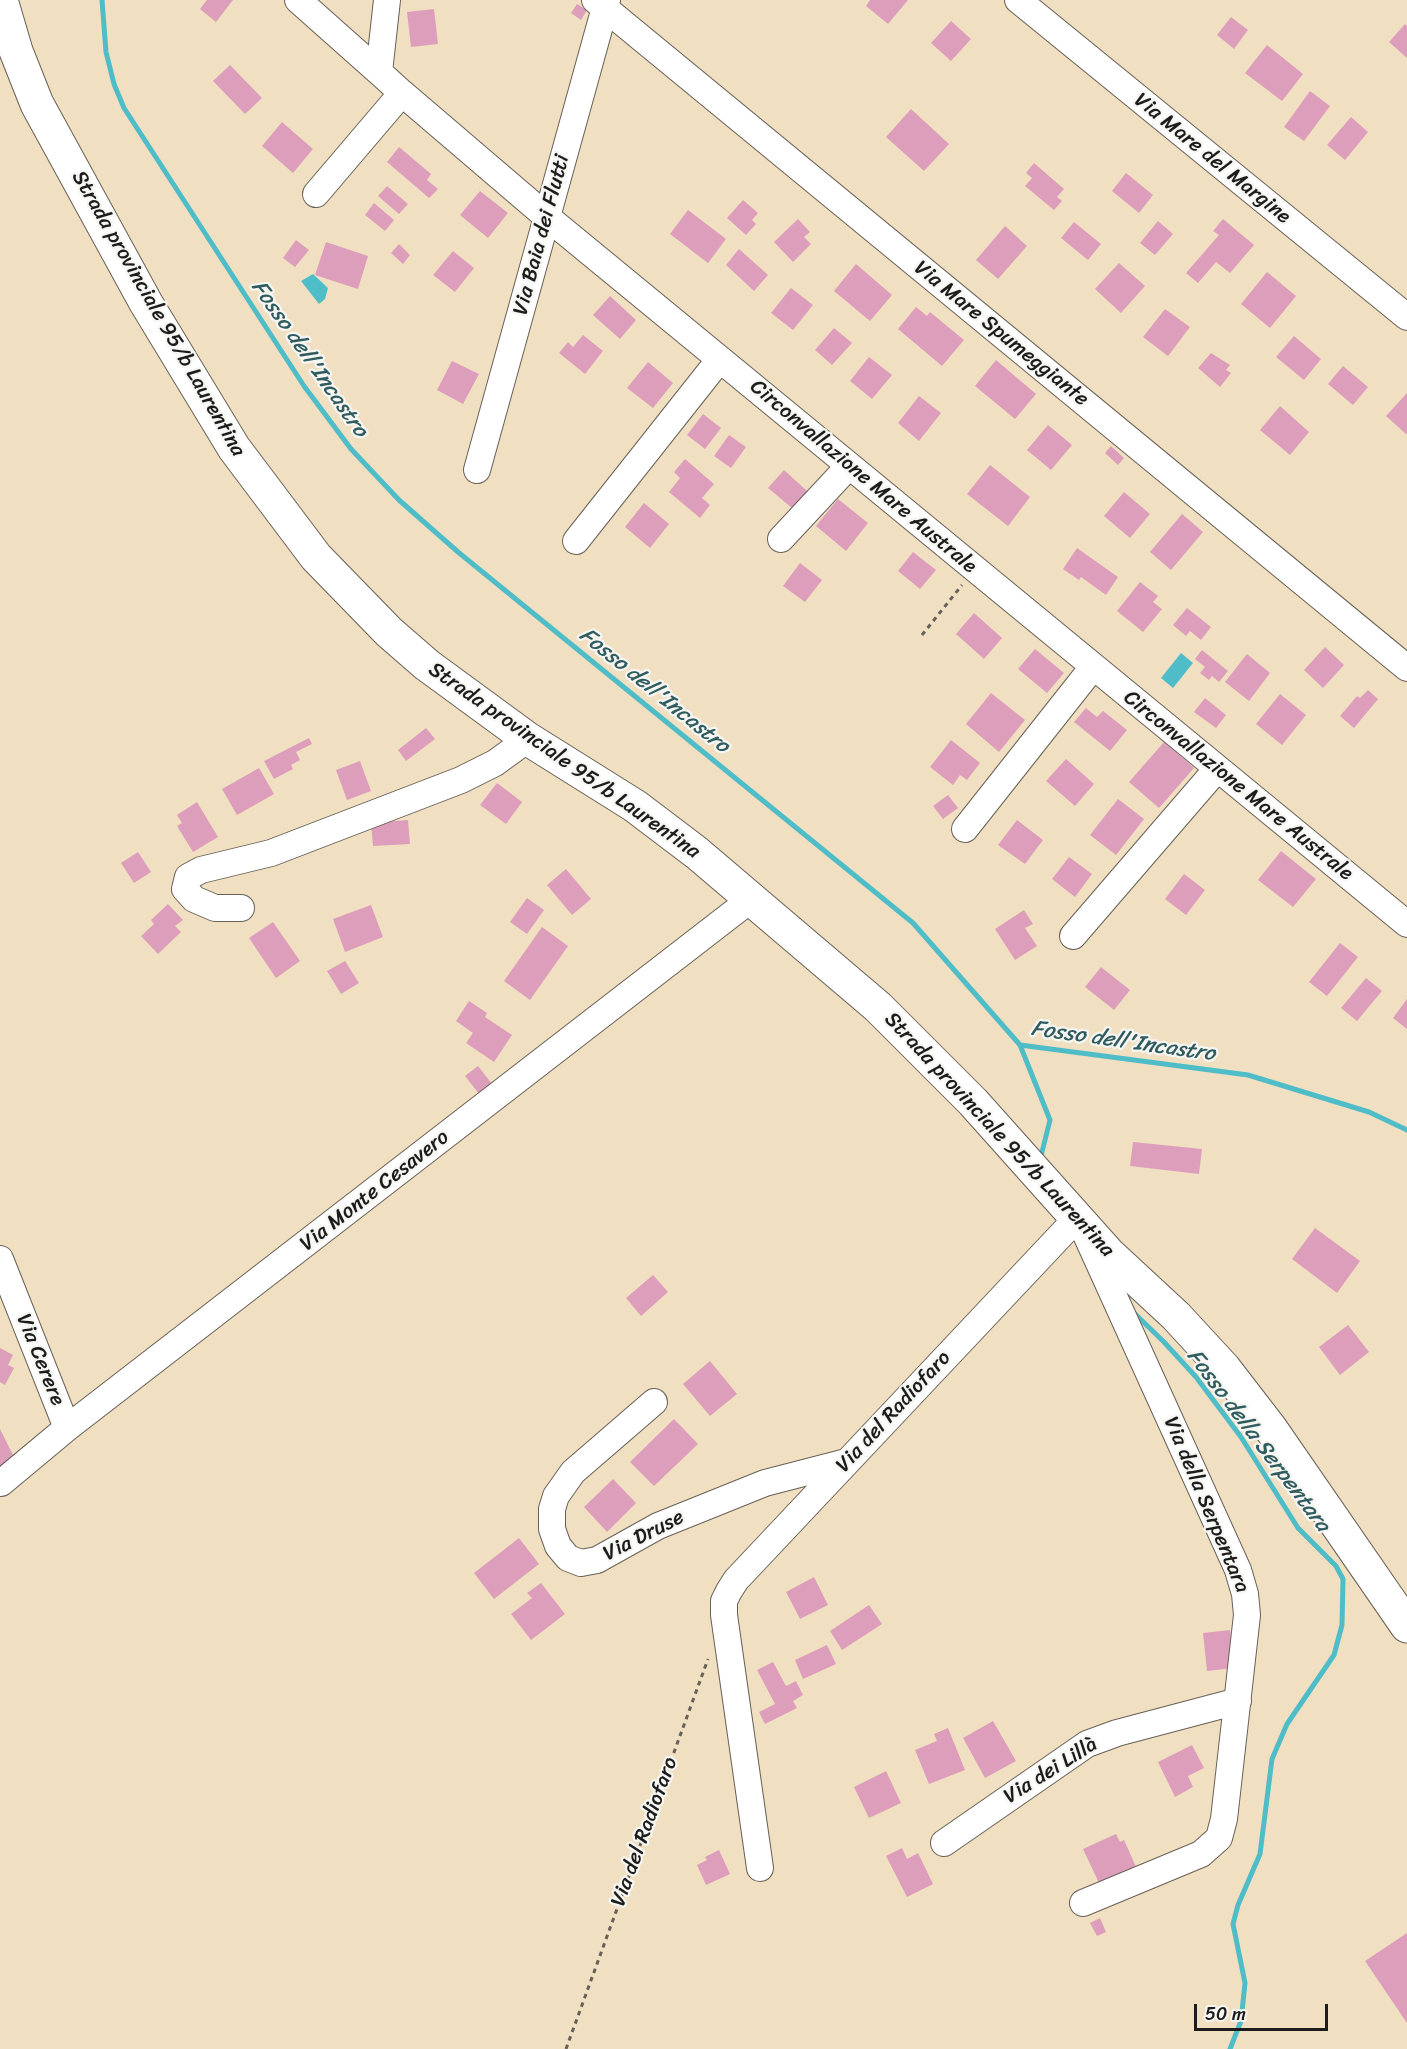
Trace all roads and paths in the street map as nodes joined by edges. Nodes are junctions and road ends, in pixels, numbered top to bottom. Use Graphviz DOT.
graph roads {
  1 [pos="1,0"];
  2 [pos="298,0"];
  3 [pos="387,0"];
  4 [pos="1018,0"];
  5 [pos="602,3"];
  6 [pos="379,72"];
  7 [pos="402,93"];
  8 [pos="316,194"];
  9 [pos="547,217"];
  10 [pos="1407,317"];
  11 [pos="720,359"];
  12 [pos="849,466"];
  13 [pos="477,470"];
  14 [pos="781,539"];
  15 [pos="576,541"];
  16 [pos="974,569"];
  17 [pos="922,635"];
  18 [pos="1093,667"];
  19 [pos="1407,668"];
  20 [pos="528,739"];
  21 [pos="1216,769"];
  22 [pos="965,829"];
  23 [pos="750,900"];
  24 [pos="241,908"];
  25 [pos="1407,924"];
  26 [pos="1073,936"];
  27 [pos="1078,1217"];
  28 [pos="0,1259"];
  29 [pos="654,1402"];
  30 [pos="67,1428"];
  31 [pos="846,1462"];
  32 [pos="1,1483"];
  33 [pos="724,1615"];
  34 [pos="1407,1626"];
  35 [pos="1238,1701"];
  36 [pos="944,1843"];
  37 [pos="760,1868"];
  38 [pos="1083,1903"];
  39 [pos="566,2049"];
  1 -- 20 [label="main road, Strada provinciale 95/b Laurentina"];
  2 -- 6 [label="street, Circonvallazione Mare Australe"];
  3 -- 6 [label="street"];
  4 -- 10 [label="street, Via Mare del Margine"];
  5 -- 9 [label="street, Via Baia dei Flutti"];
  5 -- 19 [label="street, Via Mare Spumeggiante"];
  6 -- 7 [label="street, Circonvallazione Mare Australe"];
  7 -- 8 [label="street"];
  7 -- 9 [label="street, Circonvallazione Mare Australe"];
  9 -- 11 [label="street, Circonvallazione Mare Australe"];
  9 -- 13 [label="street, Via Baia dei Flutti"];
  11 -- 12 [label="street, Circonvallazione Mare Australe"];
  11 -- 15 [label="street"];
  12 -- 14 [label="street"];
  12 -- 16 [label="street, Circonvallazione Mare Australe"];
  16 -- 17 [label="path"];
  16 -- 18 [label="street, Circonvallazione Mare Australe"];
  18 -- 21 [label="street, Circonvallazione Mare Australe"];
  18 -- 22 [label="street"];
  20 -- 23 [label="main road, Strada provinciale 95/b Laurentina"];
  20 -- 24 [label="street"];
  21 -- 25 [label="street, Circonvallazione Mare Australe"];
  21 -- 26 [label="street"];
  23 -- 27 [label="main road, Strada provinciale 95/b Laurentina"];
  23 -- 30 [label="street, Via Monte Cesavero"];
  27 -- 31 [label="street, Via del Radiofaro"];
  27 -- 34 [label="main road, Strada provinciale 95/b Laurentina"];
  27 -- 35 [label="street, Via della Serpentara"];
  28 -- 30 [label="street, Via Cerere"];
  29 -- 31 [label="street, Via Druse"];
  30 -- 32 [label="street, Via Monte Cesavero"];
  31 -- 33 [label="street, Via del Radiofaro"];
  33 -- 37 [label="street, Via del Radiofaro"];
  33 -- 39 [label="path, Via del Radiofaro"];
  35 -- 36 [label="street, Via dei Lillà"];
  35 -- 38 [label="street, Via della Serpentara"];
}
